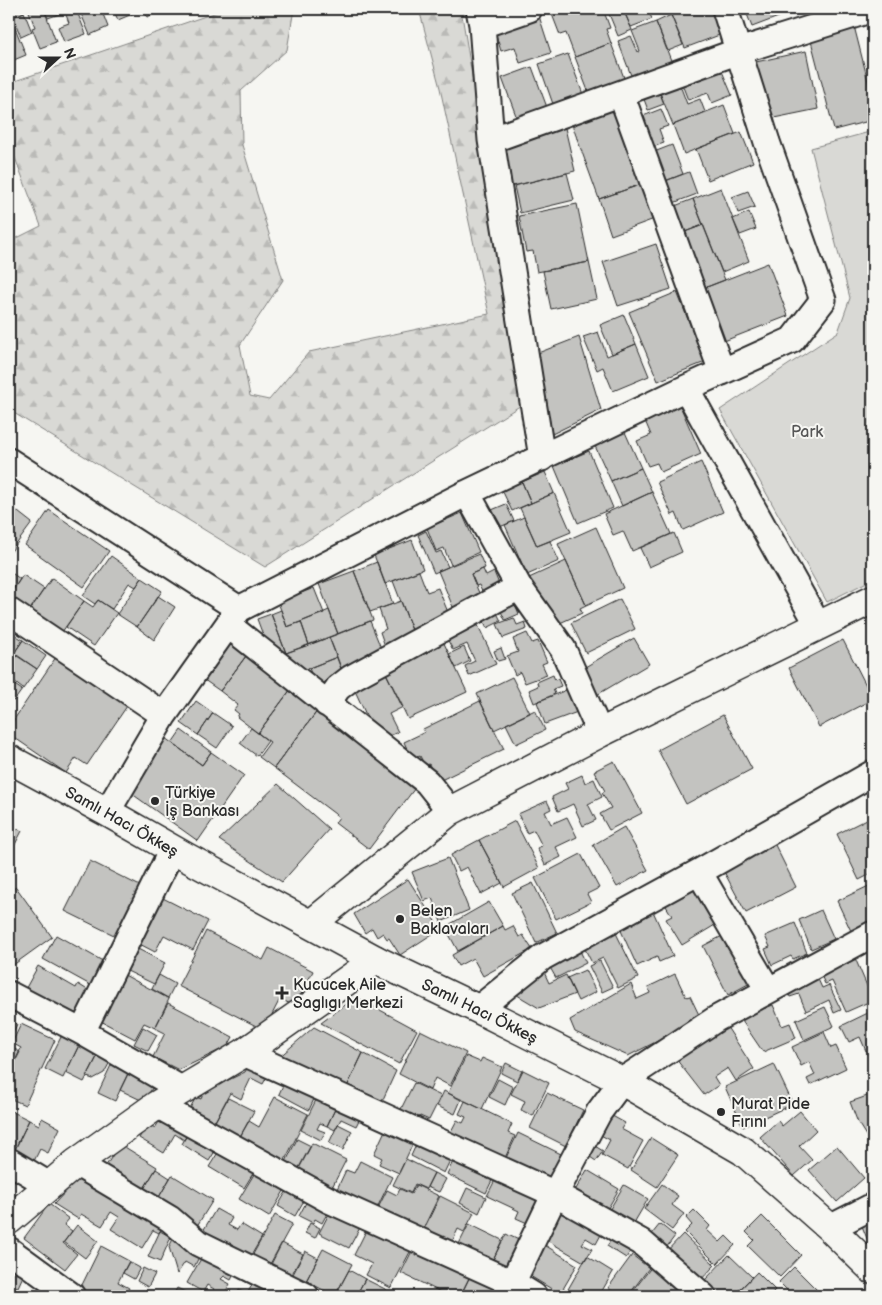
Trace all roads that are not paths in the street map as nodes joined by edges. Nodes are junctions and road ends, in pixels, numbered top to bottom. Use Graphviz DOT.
graph roads {
  1 [pos="529,9"];
  2 [pos="725,9"];
  3 [pos="873,9"];
  4 [pos="481,17"];
  5 [pos="739,51"];
  6 [pos="621,94"];
  7 [pos="491,140"];
  8 [pos="722,372"];
  9 [pos="686,388"];
  10 [pos="542,458"];
  11 [pos="9,461"];
  12 [pos="468,493"];
  13 [pos="519,587"];
  14 [pos="873,599"];
  15 [pos="9,612"];
  16 [pos="233,617"];
  17 [pos="818,625"];
  18 [pos="328,704"];
  19 [pos="164,715"];
  20 [pos="600,733"];
  21 [pos="9,759"];
  22 [pos="873,773"];
  23 [pos="450,811"];
  24 [pos="107,812"];
  25 [pos="172,850"];
  26 [pos="699,872"];
  27 [pos="311,924"];
  28 [pos="873,934"];
  29 [pos="376,960"];
  30 [pos="768,990"];
  31 [pos="9,994"];
  32 [pos="478,1009"];
  33 [pos="82,1032"];
  34 [pos="244,1053"];
  35 [pos="622,1081"];
  36 [pos="183,1090"];
  37 [pos="157,1105"];
  38 [pos="9,1160"];
  39 [pos="76,1164"];
  40 [pos="49,1186"];
  41 [pos="555,1194"];
  42 [pos="873,1206"];
  43 [pos="9,1220"];
  44 [pos="830,1228"];
  45 [pos="9,1250"];
  46 [pos="873,1270"];
  47 [pos="510,1290"];
  48 [pos="72,1296"];
  49 [pos="306,1296"];
  50 [pos="534,1296"];
  51 [pos="704,1296"];
  1 -- 4 [label="street"];
  2 -- 5 [label="street"];
  3 -- 5 [label="street"];
  4 -- 7 [label="street"];
  5 -- 6 [label="street"];
  5 -- 8 [label="street"];
  6 -- 7 [label="street"];
  6 -- 8 [label="street"];
  7 -- 10 [label="street"];
  8 -- 9 [label="street"];
  9 -- 10 [label="street"];
  9 -- 17 [label="street"];
  10 -- 12 [label="street"];
  11 -- 16 [label="street"];
  12 -- 13 [label="street"];
  12 -- 16 [label="street"];
  13 -- 18 [label="street"];
  13 -- 20 [label="street"];
  14 -- 17 [label="street"];
  15 -- 19 [label="street"];
  16 -- 18 [label="street"];
  16 -- 19 [label="street"];
  17 -- 20 [label="street"];
  18 -- 23 [label="street"];
  19 -- 24 [label="street"];
  20 -- 23 [label="street"];
  21 -- 24 [label="street, Samlı Hacı Ökkeş"];
  22 -- 26 [label="street"];
  23 -- 27 [label="street"];
  24 -- 25 [label="street, Samlı Hacı Ökkeş"];
  25 -- 27 [label="street, Samlı Hacı Ökkeş"];
  25 -- 33 [label="street"];
  26 -- 30 [label="street"];
  26 -- 32 [label="street"];
  27 -- 29 [label="street, Samlı Hacı Ökkeş"];
  28 -- 30 [label="street"];
  29 -- 32 [label="street, Samlı Hacı Ökkeş"];
  29 -- 34 [label="street"];
  30 -- 35 [label="street"];
  31 -- 33 [label="street"];
  32 -- 35 [label="street, Samlı Hacı Ökkeş"];
  33 -- 36 [label="street"];
  34 -- 36 [label="street"];
  34 -- 41 [label="street"];
  35 -- 41 [label="street"];
  35 -- 44 [label="street, Samlı Hacı Ökkeş"];
  36 -- 37 [label="street"];
  37 -- 39 [label="street"];
  37 -- 47 [label="street"];
  38 -- 40 [label="street"];
  39 -- 40 [label="street"];
  39 -- 49 [label="street"];
  40 -- 43 [label="street"];
  41 -- 47 [label="street"];
  41 -- 51 [label="street"];
  42 -- 44 [label="street"];
  44 -- 46 [label="street, Samlı Hacı Ökkeş"];
  45 -- 48 [label="street"];
  47 -- 50 [label="street"];
}
